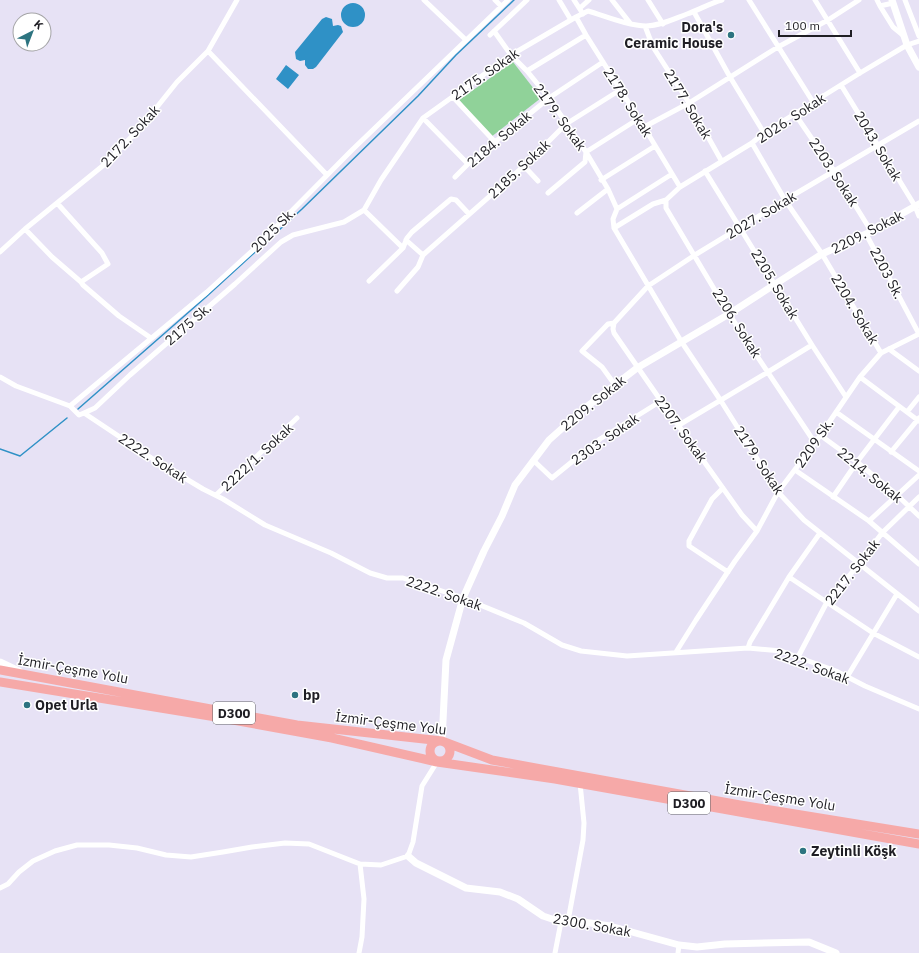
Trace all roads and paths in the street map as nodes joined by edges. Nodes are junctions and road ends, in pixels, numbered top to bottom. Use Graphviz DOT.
graph roads {
  1 [pos="237,0"];
  2 [pos="424,0"];
  3 [pos="495,0"];
  4 [pos="508,0"];
  5 [pos="527,0"];
  6 [pos="559,0"];
  7 [pos="574,0"];
  8 [pos="589,0"];
  9 [pos="612,0"];
  10 [pos="648,0"];
  11 [pos="722,0"];
  12 [pos="748,0"];
  13 [pos="815,0"];
  14 [pos="859,0"];
  15 [pos="877,0"];
  16 [pos="906,0"];
  17 [pos="715,1"];
  18 [pos="893,2"];
  19 [pos="501,6"];
  20 [pos="880,6"];
  21 [pos="580,8"];
  22 [pos="694,12"];
  23 [pos="583,14"];
  24 [pos="573,18"];
  25 [pos="828,20"];
  26 [pos="630,23"];
  27 [pos="663,24"];
  28 [pos="645,26"];
  29 [pos="586,35"];
  30 [pos="904,36"];
  31 [pos="919,36"];
  32 [pos="466,40"];
  33 [pos="919,41"];
  34 [pos="907,45"];
  35 [pos="778,47"];
  36 [pos="208,51"];
  37 [pos="511,55"];
  38 [pos="603,62"];
  39 [pos="919,67"];
  40 [pos="527,70"];
  41 [pos="860,73"];
  42 [pos="730,77"];
  43 [pos="841,86"];
  44 [pos="620,90"];
  45 [pos="452,96"];
  46 [pos="548,98"];
  47 [pos="813,102"];
  48 [pos="689,103"];
  49 [pos="795,114"];
  50 [pos="423,118"];
  51 [pos="638,119"];
  52 [pos="919,121"];
  53 [pos="566,124"];
  54 [pos="644,127"];
  55 [pos="764,133"];
  56 [pos="494,142"];
  57 [pos="752,143"];
  58 [pos="878,145"];
  59 [pos="655,146"];
  60 [pos="586,152"];
  61 [pos="721,160"];
  62 [pos="468,164"];
  63 [pos="524,166"];
  64 [pos="705,171"];
  65 [pos="834,171"];
  66 [pos="327,174"];
  67 [pos="672,174"];
  68 [pos="455,177"];
  69 [pos="602,180"];
  70 [pos="538,181"];
  71 [pos="680,186"];
  72 [pos="608,190"];
  73 [pos="548,193"];
  74 [pos="666,200"];
  75 [pos="785,200"];
  76 [pos="57,203"];
  77 [pos="917,205"];
  78 [pos="616,209"];
  79 [pos="364,210"];
  80 [pos="577,213"];
  81 [pos="469,214"];
  82 [pos="919,216"];
  83 [pos="740,227"];
  84 [pos="614,228"];
  85 [pos="25,229"];
  86 [pos="869,232"];
  87 [pos="293,235"];
  88 [pos="406,240"];
  89 [pos="403,248"];
  90 [pos="0,252"];
  91 [pos="822,254"];
  92 [pos="423,255"];
  93 [pos="695,255"];
  94 [pos="369,281"];
  95 [pos="81,282"];
  96 [pos="775,284"];
  97 [pos="648,286"];
  98 [pos="397,291"];
  99 [pos="729,314"];
  100 [pos="614,323"];
  101 [pos="919,334"];
  102 [pos="151,338"];
  103 [pos="682,341"];
  104 [pos="812,345"];
  105 [pos="889,349"];
  106 [pos="881,353"];
  107 [pos="637,368"];
  108 [pos="919,371"];
  109 [pos="768,372"];
  110 [pos="0,377"];
  111 [pos="860,377"];
  112 [pos="615,384"];
  113 [pos="919,396"];
  114 [pos="846,397"];
  115 [pos="661,401"];
  116 [pos="721,401"];
  117 [pos="70,406"];
  118 [pos="899,407"];
  119 [pos="836,412"];
  120 [pos="907,412"];
  121 [pos="84,413"];
  122 [pos="297,418"];
  123 [pos="919,420"];
  124 [pos="678,425"];
  125 [pos="820,435"];
  126 [pos="875,439"];
  127 [pos="815,443"];
  128 [pos="891,452"];
  129 [pos="533,460"];
  130 [pos="857,462"];
  131 [pos="795,470"];
  132 [pos="919,471"];
  133 [pos="919,475"];
  134 [pos="723,488"];
  135 [pos="778,492"];
  136 [pos="216,495"];
  137 [pos="897,495"];
  138 [pos="833,497"];
  139 [pos="919,497"];
  140 [pos="909,507"];
  141 [pos="919,516"];
  142 [pos="869,521"];
  143 [pos="757,531"];
  144 [pos="820,533"];
  145 [pos="882,533"];
  146 [pos="859,564"];
  147 [pos="919,564"];
  148 [pos="728,572"];
  149 [pos="789,577"];
  150 [pos="897,594"];
  151 [pos="463,598"];
  152 [pos="827,602"];
  153 [pos="919,611"];
  154 [pos="873,633"];
  155 [pos="748,648"];
  156 [pos="676,652"];
  157 [pos="798,657"];
  158 [pos="919,657"];
  159 [pos="0,662"];
  160 [pos="0,670"];
  161 [pos="26,675"];
  162 [pos="847,677"];
  163 [pos="0,682"];
  164 [pos="919,709"];
  165 [pos="442,741"];
  166 [pos="437,762"];
  167 [pos="580,783"];
  168 [pos="919,834"];
  169 [pos="919,844"];
  170 [pos="408,856"];
  171 [pos="360,864"];
  172 [pos="0,888"];
  173 [pos="565,922"];
  174 [pos="679,945"];
  175 [pos="359,953"];
  176 [pos="556,953"];
  177 [pos="678,953"];
  178 [pos="836,953"];
  1 -- 36 [label="street, 2172. Sokak"];
  2 -- 32 [label="street"];
  3 -- 19 [label="street"];
  4 -- 19 [label="street, 2025 Sk."];
  5 -- 37 [label="street, 2179. Sokak"];
  6 -- 24 [label="street, 2178. Sokak"];
  7 -- 21 [label="street"];
  8 -- 21 [label="street"];
  9 -- 26 [label="street"];
  10 -- 27 [label="street"];
  11 -- 17 [label="street, 2175. Sokak"];
  12 -- 35 [label="street"];
  13 -- 25 [label="street"];
  14 -- 25 [label="street"];
  15 -- 20 [label="street"];
  16 -- 31 [label="street"];
  17 -- 22 [label="street, 2175. Sokak"];
  18 -- 20 [label="street"];
  18 -- 30 [label="street"];
  19 -- 32 [label="street, 2025 Sk."];
  20 -- 30 [label="street"];
  21 -- 23 [label="street"];
  22 -- 27 [label="street, 2175. Sokak"];
  22 -- 42 [label="street"];
  23 -- 24 [label="street, 2175. Sokak"];
  23 -- 26 [label="street, 2175. Sokak"];
  24 -- 29 [label="street, 2178. Sokak"];
  24 -- 37 [label="street, 2175. Sokak"];
  25 -- 35 [label="street"];
  25 -- 41 [label="street"];
  26 -- 28 [label="street, 2175. Sokak"];
  27 -- 28 [label="street, 2175. Sokak"];
  28 -- 48 [label="street, 2177. Sokak"];
  29 -- 38 [label="street, 2178. Sokak"];
  29 -- 40 [label="street"];
  30 -- 34 [label="street"];
  32 -- 66 [label="street, 2025 Sk."];
  33 -- 34 [label="street, 2026. Sokak"];
  34 -- 39 [label="street"];
  34 -- 41 [label="street, 2026. Sokak"];
  35 -- 42 [label="street"];
  35 -- 47 [label="street"];
  36 -- 66 [label="street"];
  36 -- 76 [label="street, 2172. Sokak"];
  37 -- 40 [label="street, 2179. Sokak"];
  37 -- 45 [label="street, 2175. Sokak"];
  38 -- 44 [label="street, 2178. Sokak"];
  38 -- 46 [label="street, 2184. Sokak"];
  40 -- 46 [label="street, 2179. Sokak"];
  41 -- 43 [label="street, 2026. Sokak"];
  42 -- 48 [label="street"];
  42 -- 55 [label="street"];
  43 -- 47 [label="street, 2026. Sokak"];
  43 -- 58 [label="street, 2043. Sokak"];
  44 -- 51 [label="street, 2178. Sokak"];
  44 -- 53 [label="street, 2185. Sokak"];
  45 -- 50 [label="street, 2175. Sokak"];
  45 -- 56 [label="street"];
  46 -- 53 [label="street, 2179. Sokak"];
  46 -- 56 [label="street, 2184. Sokak"];
  47 -- 49 [label="street, 2026. Sokak"];
  48 -- 54 [label="street"];
  48 -- 61 [label="street, 2177. Sokak"];
  49 -- 55 [label="street, 2026. Sokak"];
  49 -- 65 [label="street, 2203. Sokak"];
  50 -- 62 [label="street"];
  50 -- 79 [label="street, 2175. Sokak"];
  51 -- 54 [label="street, 2178. Sokak"];
  51 -- 60 [label="street"];
  52 -- 58 [label="street, 2027. Sokak"];
  53 -- 60 [label="street, 2179. Sokak"];
  53 -- 63 [label="street, 2185. Sokak"];
  54 -- 59 [label="street, 2178. Sokak"];
  55 -- 57 [label="street, 2026. Sokak"];
  56 -- 62 [label="street, 2184. Sokak"];
  57 -- 61 [label="street, 2026. Sokak"];
  57 -- 75 [label="street, 2204. Sokak"];
  58 -- 65 [label="street, 2027. Sokak"];
  58 -- 77 [label="street, 2043. Sokak"];
  59 -- 67 [label="street, 2178. Sokak"];
  59 -- 69 [label="street"];
  60 -- 69 [label="street, 2179. Sokak"];
  60 -- 73 [label="street"];
  61 -- 64 [label="street, 2026. Sokak"];
  62 -- 68 [label="street, 2184. Sokak"];
  63 -- 70 [label="street"];
  63 -- 81 [label="street, 2185. Sokak"];
  64 -- 71 [label="street, 2026. Sokak"];
  64 -- 83 [label="street, 2205. Sokak"];
  65 -- 75 [label="street, 2027. Sokak"];
  65 -- 86 [label="street, 2203. Sokak"];
  66 -- 102 [label="street, 2025 Sk."];
  67 -- 71 [label="street, 2178. Sokak"];
  67 -- 78 [label="street"];
  69 -- 72 [label="street, 2179. Sokak"];
  71 -- 74 [label="street, 2026. Sokak"];
  72 -- 78 [label="street, 2179. Sokak"];
  72 -- 80 [label="street"];
  74 -- 84 [label="street"];
  74 -- 93 [label="street, 2206. Sokak"];
  75 -- 83 [label="street, 2027. Sokak"];
  75 -- 91 [label="street, 2204. Sokak"];
  76 -- 85 [label="street, 2172. Sokak"];
  76 -- 95 [label="street"];
  77 -- 82 [label="street, 2043. Sokak"];
  77 -- 86 [label="street, 2209. Sokak"];
  78 -- 84 [label="street"];
  79 -- 87 [label="street, 2175. Sokak"];
  79 -- 89 [label="street"];
  81 -- 88 [label="street"];
  81 -- 92 [label="street, 2185. Sokak"];
  83 -- 93 [label="street, 2027. Sokak"];
  83 -- 96 [label="street, 2205. Sokak"];
  84 -- 97 [label="street, 2179. Sokak"];
  85 -- 90 [label="street, 2172. Sokak"];
  85 -- 95 [label="street"];
  86 -- 91 [label="street, 2209. Sokak"];
  86 -- 101 [label="street, 2203 Sk."];
  87 -- 121 [label="street, 2175 Sk."];
  88 -- 89 [label="street"];
  88 -- 92 [label="street"];
  89 -- 94 [label="street"];
  91 -- 96 [label="street, 2209. Sokak"];
  91 -- 106 [label="street, 2204. Sokak"];
  92 -- 98 [label="street, 2185. Sokak"];
  93 -- 97 [label="street, 2027. Sokak"];
  93 -- 99 [label="street, 2206. Sokak"];
  95 -- 102 [label="street"];
  96 -- 99 [label="street, 2209. Sokak"];
  96 -- 104 [label="street, 2205. Sokak"];
  97 -- 100 [label="street, 2027. Sokak"];
  97 -- 103 [label="street, 2179. Sokak"];
  99 -- 103 [label="street, 2209. Sokak"];
  99 -- 109 [label="street, 2206. Sokak"];
  100 -- 107 [label="street, 2207. Sokak"];
  100 -- 112 [label="street, 2027. Sokak"];
  101 -- 105 [label="street, 2209 Sk."];
  102 -- 117 [label="street, 2025 Sk."];
  103 -- 107 [label="street, 2209. Sokak"];
  103 -- 116 [label="street, 2179. Sokak"];
  104 -- 109 [label="street"];
  104 -- 114 [label="street, 2205. Sokak"];
  105 -- 106 [label="street, 2209 Sk."];
  105 -- 108 [label="street"];
  106 -- 111 [label="street, 2209 Sk."];
  107 -- 112 [label="street, 2209. Sokak"];
  107 -- 115 [label="street, 2207. Sokak"];
  109 -- 116 [label="street"];
  109 -- 127 [label="street, 2206. Sokak"];
  110 -- 117 [label="street, 2222. Sokak"];
  111 -- 114 [label="street, 2209 Sk."];
  111 -- 118 [label="street"];
  112 -- 129 [label="street, 2209. Sokak"];
  113 -- 120 [label="street"];
  114 -- 119 [label="street, 2209 Sk."];
  115 -- 124 [label="street, 2207. Sokak"];
  115 -- 129 [label="street, 2303. Sokak"];
  116 -- 124 [label="street"];
  116 -- 135 [label="street, 2179. Sokak"];
  117 -- 121 [label="street, 2222. Sokak"];
  118 -- 120 [label="street"];
  118 -- 126 [label="street"];
  119 -- 125 [label="street, 2209 Sk."];
  119 -- 126 [label="street"];
  120 -- 123 [label="street"];
  121 -- 136 [label="street, 2222. Sokak"];
  122 -- 136 [label="street, 2222/1. Sokak"];
  123 -- 128 [label="street"];
  124 -- 134 [label="street, 2207. Sokak"];
  125 -- 127 [label="street, 2209 Sk."];
  125 -- 130 [label="street, 2214. Sokak"];
  126 -- 128 [label="street"];
  126 -- 130 [label="street"];
  127 -- 131 [label="street, 2209 Sk."];
  128 -- 132 [label="street"];
  129 -- 151 [label="street, 2209. Sokak"];
  130 -- 137 [label="street, 2214. Sokak"];
  130 -- 138 [label="street"];
  131 -- 135 [label="street, 2209 Sk."];
  131 -- 138 [label="street"];
  133 -- 137 [label="street"];
  134 -- 143 [label="street, 2207. Sokak"];
  134 -- 148 [label="street"];
  135 -- 143 [label="street, 2209 Sk."];
  135 -- 144 [label="street, 2179. Sokak"];
  136 -- 151 [label="street, 2222. Sokak"];
  137 -- 140 [label="street, 2214. Sokak"];
  137 -- 142 [label="street"];
  138 -- 142 [label="street"];
  139 -- 140 [label="street, 2217. Sokak"];
  140 -- 141 [label="street, 2214. Sokak"];
  140 -- 145 [label="street, 2217. Sokak"];
  142 -- 145 [label="street"];
  143 -- 148 [label="street, 2209 Sk."];
  144 -- 146 [label="street, 2179. Sokak"];
  144 -- 149 [label="street"];
  145 -- 146 [label="street, 2217. Sokak"];
  145 -- 147 [label="street"];
  146 -- 150 [label="street, 2179. Sokak"];
  146 -- 152 [label="street, 2217. Sokak"];
  148 -- 156 [label="street, 2209 Sk."];
  149 -- 152 [label="street"];
  149 -- 155 [label="street"];
  150 -- 153 [label="street, 2179. Sokak"];
  150 -- 154 [label="street"];
  151 -- 156 [label="street, 2222. Sokak"];
  151 -- 165 [label="street, 2209. Sokak"];
  152 -- 154 [label="street"];
  152 -- 157 [label="street, 2217. Sokak"];
  154 -- 158 [label="street"];
  154 -- 162 [label="street"];
  155 -- 156 [label="street, 2222. Sokak"];
  155 -- 157 [label="street, 2222. Sokak"];
  157 -- 162 [label="street, 2222. Sokak"];
  159 -- 161 [label="street"];
  160 -- 161 [label="highway, İzmir-Çeşme Yolu / D300"];
  161 -- 165 [label="highway, İzmir-Çeşme Yolu / D300"];
  162 -- 164 [label="street, 2222. Sokak"];
  163 -- 166 [label="highway, İzmir-Çeşme Yolu / D300"];
  165 -- 166 [label="highway"];
  165 -- 166 [label="highway"];
  165 -- 168 [label="highway, İzmir-Çeşme Yolu / D300"];
  166 -- 167 [label="highway, İzmir-Çeşme Yolu / D300"];
  166 -- 170 [label="street"];
  167 -- 169 [label="highway, İzmir-Çeşme Yolu / D300"];
  167 -- 173 [label="street"];
  170 -- 171 [label="street"];
  170 -- 173 [label="street, 2300. Sokak"];
  171 -- 172 [label="street"];
  171 -- 175 [label="street"];
  173 -- 174 [label="street, 2300. Sokak"];
  173 -- 176 [label="street"];
  174 -- 177 [label="street"];
  174 -- 178 [label="street, 2300. Sokak"];
}
